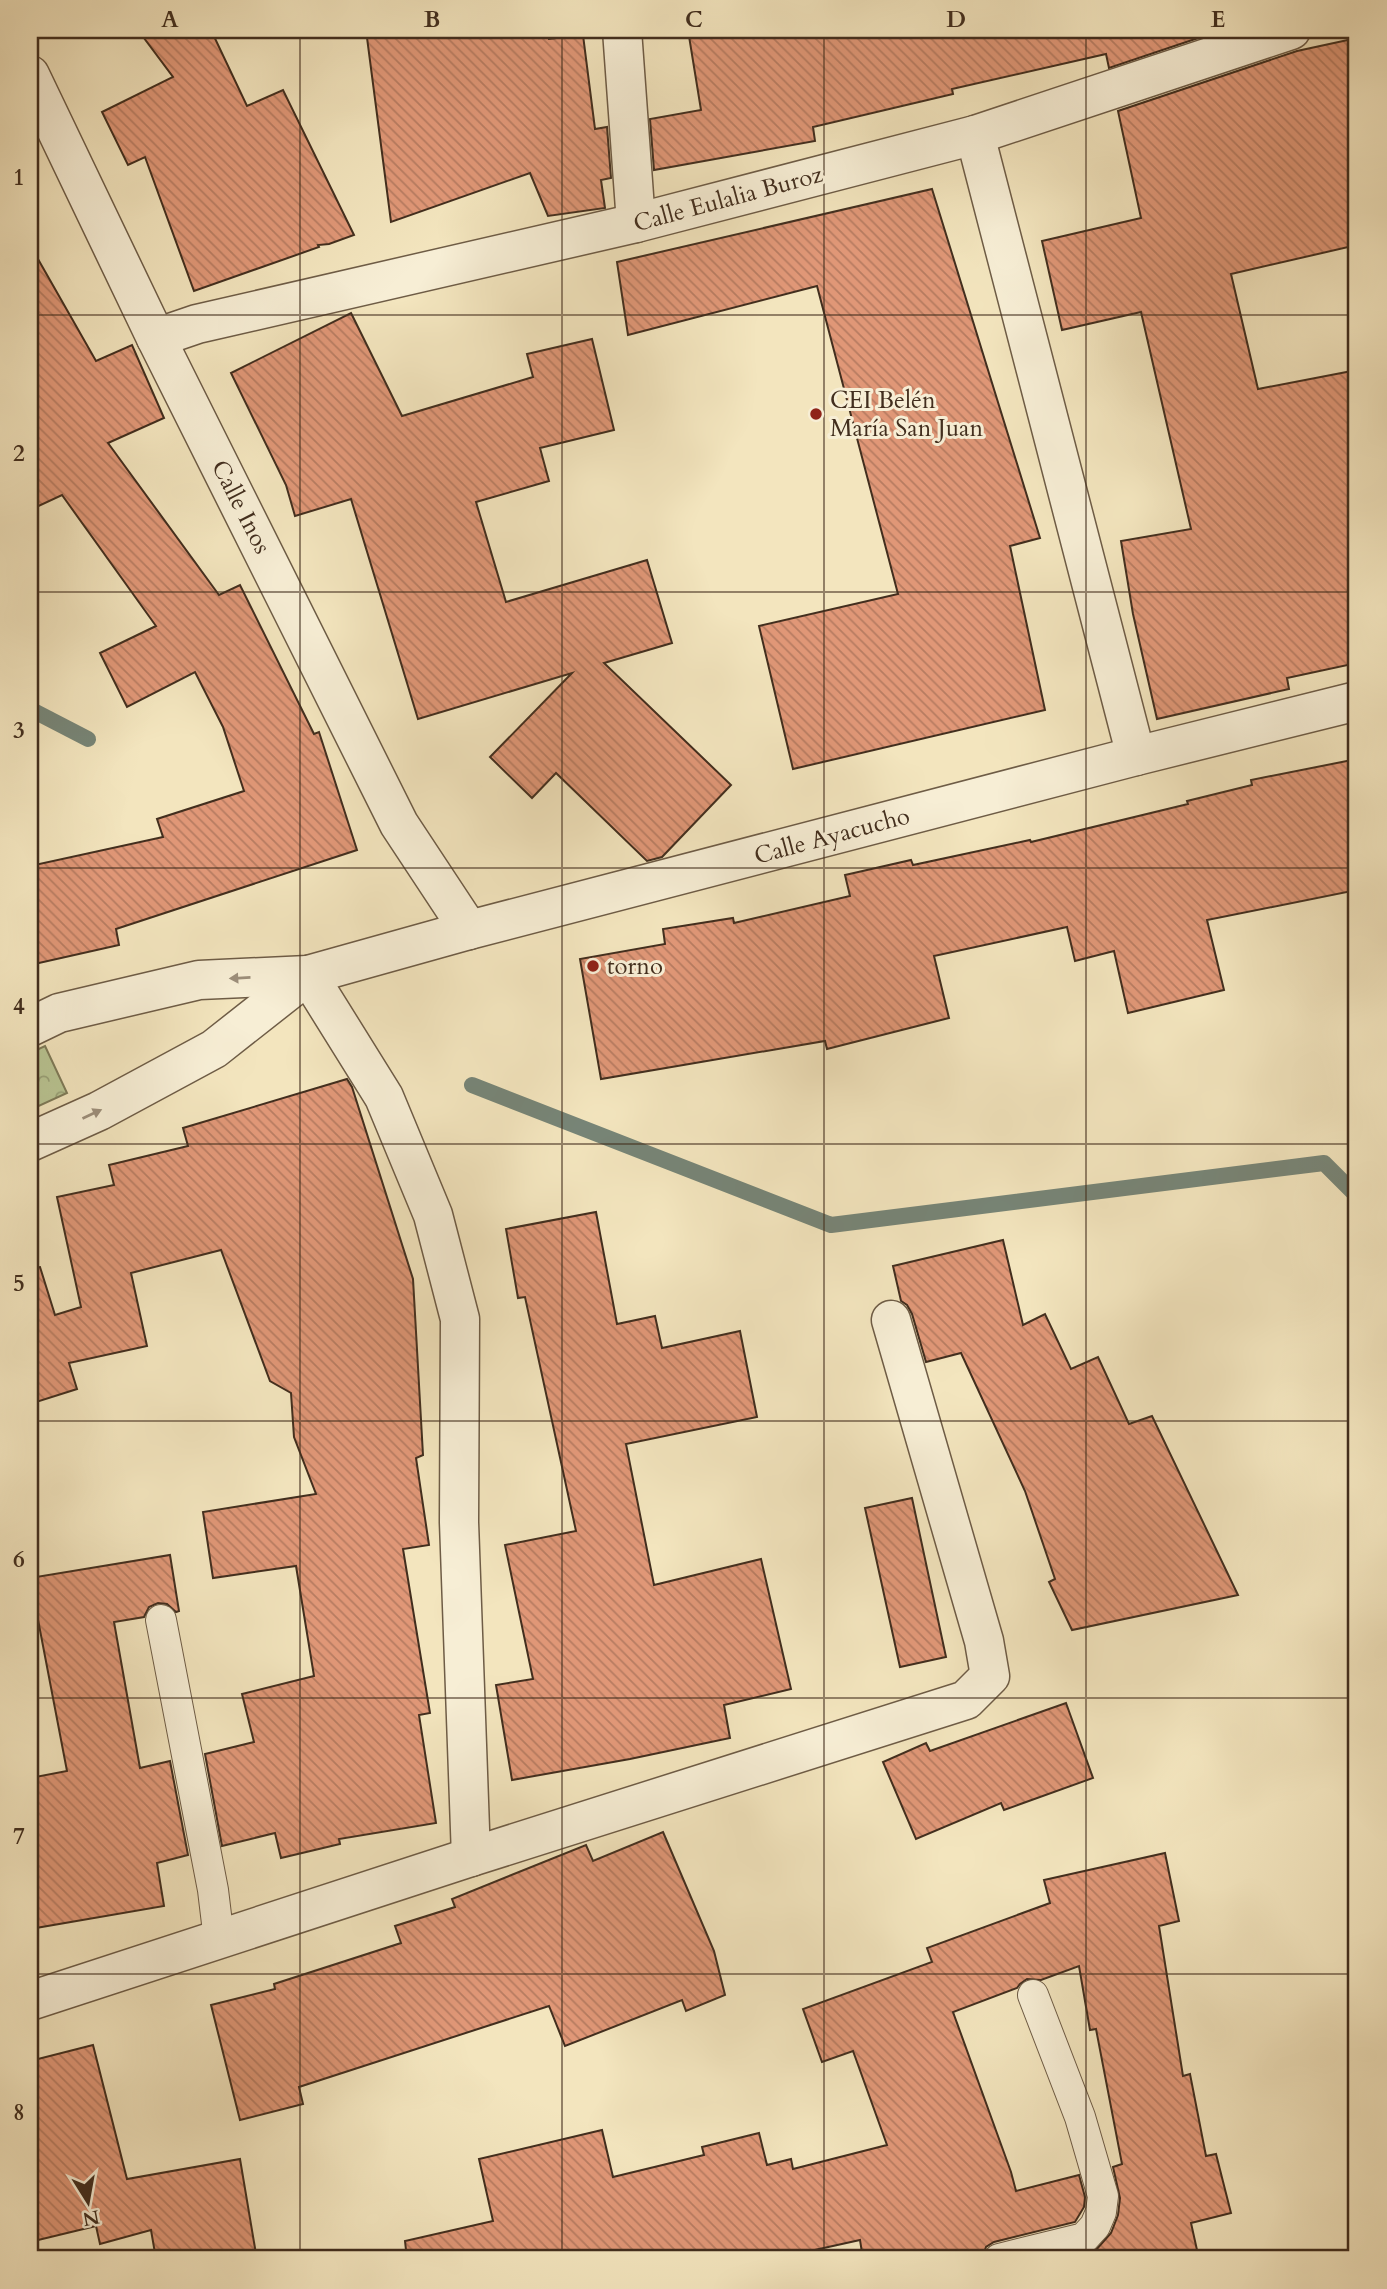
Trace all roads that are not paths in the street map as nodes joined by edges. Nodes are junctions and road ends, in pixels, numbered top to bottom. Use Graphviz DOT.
graph roads {
  1 [pos="622,30"];
  2 [pos="1291,30"];
  3 [pos="30,75"];
  4 [pos="975,135"];
  5 [pos="636,223"];
  6 [pos="156,338"];
  7 [pos="1357,701"];
  8 [pos="1136,756"];
  9 [pos="469,930"];
  10 [pos="308,975"];
  11 [pos="30,1027"];
  12 [pos="30,1142"];
  13 [pos="891,1320"];
  14 [pos="161,1620"];
  15 [pos="471,1857"];
  16 [pos="219,1940"];
  17 [pos="1032,1995"];
  18 [pos="30,2001"];
  19 [pos="999,2259"];
  1 -- 5 [label="street"];
  2 -- 4 [label="street, Calle Eulalia Buroz"];
  3 -- 6 [label="street, Calle Inos"];
  4 -- 5 [label="street, Calle Eulalia Buroz"];
  4 -- 8 [label="street"];
  5 -- 6 [label="street, Calle Eulalia Buroz"];
  6 -- 9 [label="street, Calle Inos"];
  7 -- 8 [label="street, Calle Ayacucho"];
  8 -- 9 [label="street, Calle Ayacucho"];
  9 -- 10 [label="street, Calle Ayacucho"];
  10 -- 11 [label="street, one-way"];
  12 -- 10 [label="street, one-way"];
  10 -- 15 [label="street"];
  13 -- 15 [label="street"];
  14 -- 16 [label="lane"];
  15 -- 16 [label="street"];
  16 -- 18 [label="street"];
  17 -- 19 [label="lane"];
}
